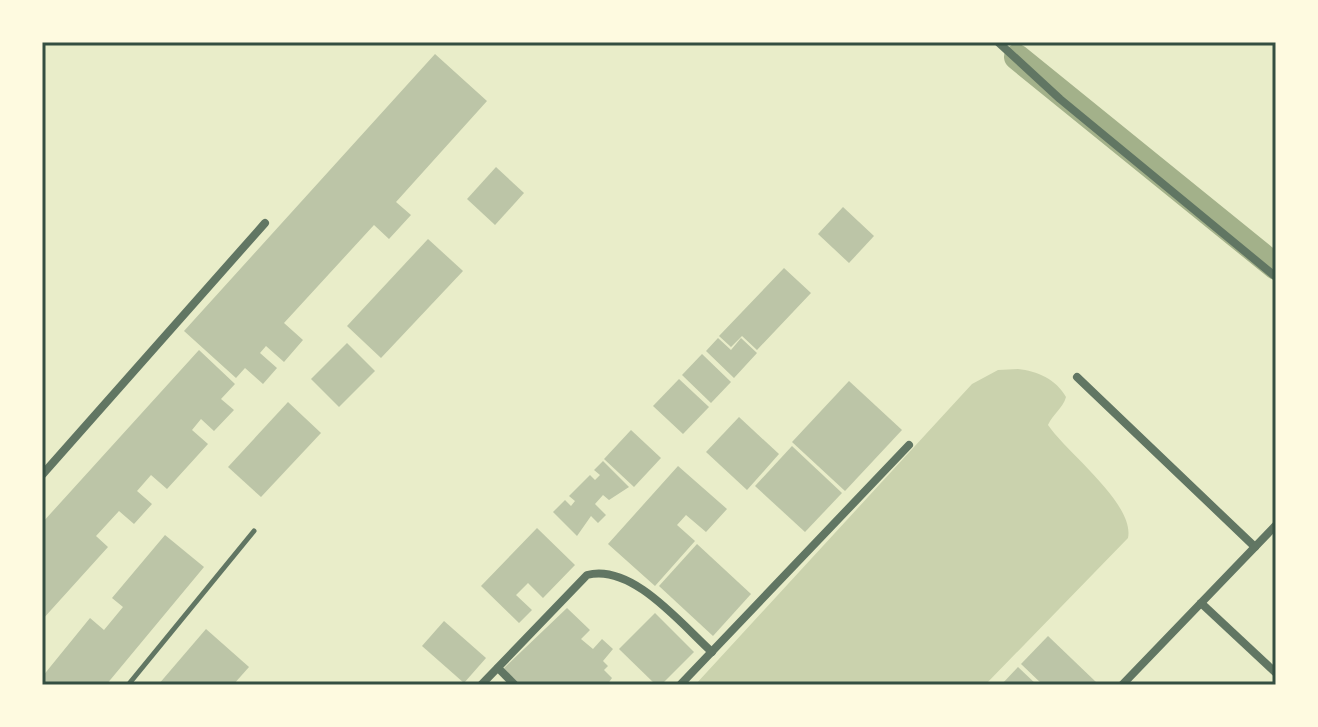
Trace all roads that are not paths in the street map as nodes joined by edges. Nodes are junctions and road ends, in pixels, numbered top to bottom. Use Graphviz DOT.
graph roads {
  1 [pos="998,42"];
  2 [pos="265,223"];
  3 [pos="1276,277"];
  4 [pos="1077,377"];
  5 [pos="909,445"];
  6 [pos="42,475"];
  7 [pos="1276,525"];
  8 [pos="254,531"];
  9 [pos="1255,547"];
  10 [pos="1201,603"];
  11 [pos="712,652"];
  12 [pos="498,668"];
  13 [pos="1276,673"];
  14 [pos="128,685"];
  15 [pos="481,685"];
  16 [pos="515,685"];
  17 [pos="680,685"];
  18 [pos="1122,685"];
  1 -- 3 [label="street"];
  2 -- 6 [label="street"];
  4 -- 9 [label="street"];
  5 -- 11 [label="street"];
  7 -- 9 [label="street"];
  8 -- 14 [label="lane"];
  9 -- 10 [label="street"];
  10 -- 13 [label="street"];
  10 -- 18 [label="street"];
  11 -- 12 [label="street"];
  11 -- 17 [label="street"];
  12 -- 15 [label="street"];
  12 -- 16 [label="street"];
}
